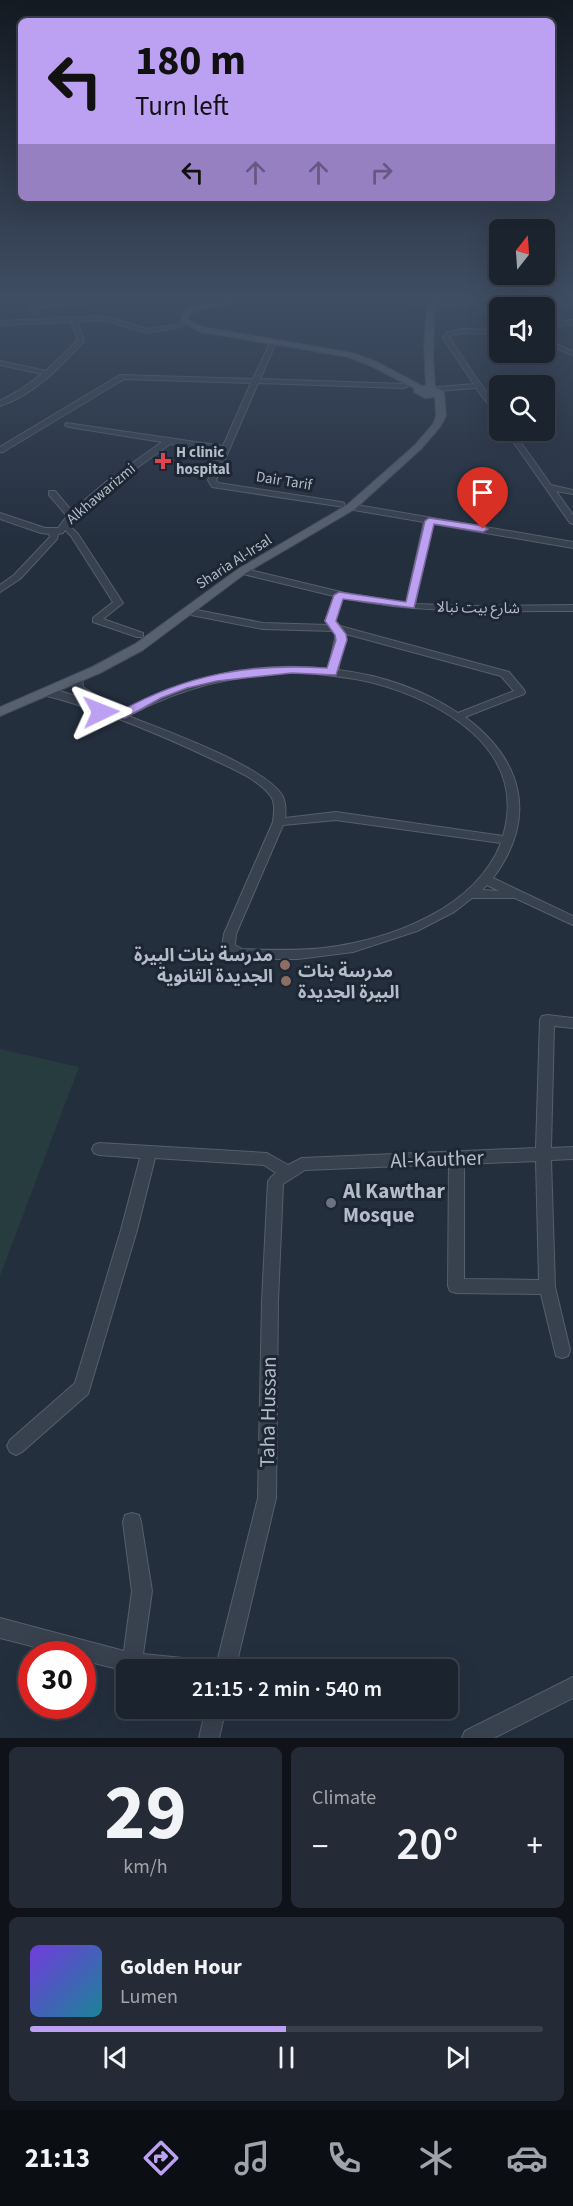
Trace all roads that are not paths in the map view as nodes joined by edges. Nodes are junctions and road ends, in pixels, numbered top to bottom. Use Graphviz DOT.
graph roads {
  1 [pos="39,378"];
  2 [pos="121,378"];
  3 [pos="160,378"];
  4 [pos="257,378"];
  5 [pos="391,378"];
  6 [pos="404,378"];
  7 [pos="428,378"];
  8 [pos="470,378"];
  9 [pos="256,381"];
  10 [pos="404,386"];
  11 [pos="475,387"];
  12 [pos="450,388"];
  13 [pos="428,389"];
  14 [pos="0,404"];
  15 [pos="489,404"];
  16 [pos="69,425"];
  17 [pos="169,441"];
  18 [pos="516,441"];
  19 [pos="225,449"];
  20 [pos="0,450"];
  21 [pos="550,487"];
  22 [pos="573,492"];
  23 [pos="52,494"];
  24 [pos="346,506"];
  25 [pos="0,516"];
  26 [pos="71,516"];
  27 [pos="573,520"];
  28 [pos="429,521"];
  29 [pos="64,525"];
  30 [pos="53,532"];
  31 [pos="573,544"];
  32 [pos="239,571"];
  33 [pos="0,589"];
  34 [pos="339,595"];
  35 [pos="410,606"];
  36 [pos="573,608"];
  37 [pos="186,611"];
  38 [pos="335,628"];
  39 [pos="140,635"];
  40 [pos="332,672"];
  41 [pos="76,678"];
  42 [pos="43,692"];
  43 [pos="0,704"];
  44 [pos="0,712"];
  45 [pos="120,716"];
  46 [pos="459,716"];
  47 [pos="279,822"];
  48 [pos="508,840"];
  49 [pos="487,876"];
  50 [pos="467,894"];
  51 [pos="524,897"];
  52 [pos="573,913"];
  53 [pos="573,921"];
  54 [pos="573,1023"];
  55 [pos="99,1149"];
  56 [pos="149,1152"];
  57 [pos="573,1153"];
  58 [pos="543,1155"];
  59 [pos="456,1158"];
  60 [pos="294,1168"];
  61 [pos="547,1287"];
  62 [pos="562,1350"];
  63 [pos="16,1446"];
  64 [pos="132,1522"];
  65 [pos="0,1628"];
  66 [pos="117,1659"];
  67 [pos="133,1659"];
  68 [pos="228,1659"];
  69 [pos="573,1687"];
  70 [pos="213,1719"];
  71 [pos="209,1738"];
  72 [pos="472,1738"];
  1 -- 14 [label="street"];
  2 -- 20 [label="street"];
  3 -- 9 [label="street"];
  4 -- 9 [label="street"];
  5 -- 10 [label="main road"];
  6 -- 13 [label="main road"];
  7 -- 13 [label="main road, Sharia Al-Irsal"];
  8 -- 11 [label="street"];
  9 -- 10 [label="street"];
  9 -- 19 [label="street"];
  10 -- 13 [label="main road"];
  11 -- 12 [label="street"];
  11 -- 15 [label="street"];
  12 -- 13 [label="main road"];
  13 -- 24 [label="main road, Sharia Al-Irsal"];
  16 -- 17 [label="street"];
  17 -- 19 [label="street"];
  17 -- 26 [label="street, Alkhawarizmi"];
  18 -- 21 [label="street"];
  19 -- 24 [label="street, Dair Tarif"];
  21 -- 22 [label="street"];
  21 -- 27 [label="street"];
  23 -- 26 [label="street"];
  24 -- 28 [label="street"];
  24 -- 32 [label="main road, Sharia Al-Irsal"];
  25 -- 30 [label="street"];
  26 -- 29 [label="street, Alkhawarizmi"];
  28 -- 31 [label="street"];
  28 -- 35 [label="street"];
  29 -- 30 [label="street, Alkhawarizmi"];
  29 -- 39 [label="street"];
  30 -- 33 [label="street, Alkhawarizmi"];
  32 -- 34 [label="street, شارع بيت نبالا"];
  32 -- 37 [label="main road, Sharia Al-Irsal"];
  32 -- 39 [label="main road, Sharia Al-Irsal"];
  34 -- 35 [label="street, شارع بيت نبالا"];
  34 -- 38 [label="street"];
  35 -- 36 [label="street, شارع بيت نبالا"];
  37 -- 38 [label="street"];
  37 -- 41 [label="main road, Sharia Al-Irsal"];
  38 -- 40 [label="street"];
  38 -- 46 [label="street"];
  39 -- 43 [label="main road, Sharia Al-Irsal"];
  40 -- 45 [label="street"];
  40 -- 46 [label="street"];
  41 -- 42 [label="main road, Sharia Al-Irsal"];
  41 -- 45 [label="street"];
  42 -- 44 [label="main road, Sharia Al-Irsal"];
  42 -- 45 [label="street"];
  45 -- 47 [label="street"];
  46 -- 48 [label="street"];
  47 -- 48 [label="street"];
  47 -- 50 [label="street"];
  48 -- 49 [label="street"];
  49 -- 50 [label="street"];
  49 -- 51 [label="street"];
  49 -- 52 [label="street"];
  50 -- 51 [label="street"];
  51 -- 53 [label="street"];
  54 -- 58 [label="street"];
  55 -- 56 [label="street"];
  56 -- 60 [label="street"];
  56 -- 63 [label="street"];
  57 -- 58 [label="street, Al-Kauther"];
  58 -- 59 [label="street, Al-Kauther"];
  58 -- 61 [label="street"];
  59 -- 60 [label="street, Al-Kauther"];
  59 -- 61 [label="street"];
  60 -- 68 [label="street, Taha Hussan"];
  61 -- 62 [label="street"];
  64 -- 67 [label="street"];
  65 -- 66 [label="street"];
  69 -- 72 [label="street"];
  70 -- 71 [label="street"];
}
